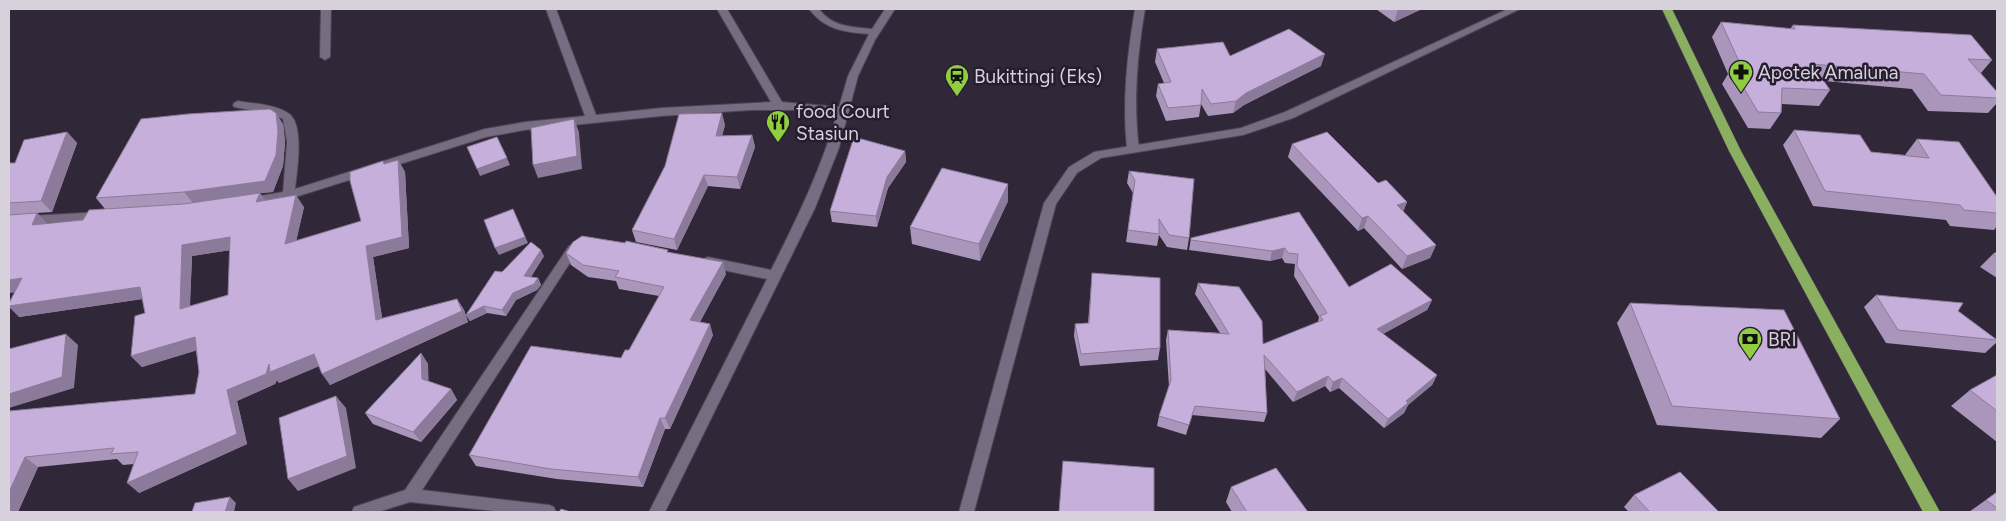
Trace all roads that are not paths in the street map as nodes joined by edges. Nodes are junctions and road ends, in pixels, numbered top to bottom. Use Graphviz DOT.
graph roads {
  1 [pos="326,9"];
  2 [pos="551,9"];
  3 [pos="722,9"];
  4 [pos="814,9"];
  5 [pos="890,9"];
  6 [pos="1140,9"];
  7 [pos="1515,9"];
  8 [pos="1667,9"];
  9 [pos="875,32"];
  10 [pos="325,57"];
  11 [pos="238,104"];
  12 [pos="779,106"];
  13 [pos="844,111"];
  14 [pos="592,118"];
  15 [pos="1133,149"];
  16 [pos="288,195"];
  17 [pos="238,204"];
  18 [pos="114,215"];
  19 [pos="9,221"];
  20 [pos="590,241"];
  21 [pos="691,259"];
  22 [pos="776,276"];
  23 [pos="410,495"];
  24 [pos="359,512"];
  25 [pos="548,512"];
  26 [pos="657,512"];
  27 [pos="966,512"];
  28 [pos="1932,512"];
  1 -- 10 [label="street"];
  2 -- 14 [label="street"];
  3 -- 12 [label="street"];
  4 -- 9 [label="street"];
  5 -- 9 [label="street"];
  6 -- 15 [label="street"];
  7 -- 15 [label="street"];
  8 -- 28 [label="highway"];
  9 -- 13 [label="street"];
  11 -- 16 [label="street"];
  12 -- 13 [label="street"];
  12 -- 14 [label="street"];
  13 -- 22 [label="street"];
  14 -- 16 [label="street"];
  15 -- 27 [label="street"];
  16 -- 17 [label="street"];
  18 -- 19 [label="street"];
  20 -- 23 [label="street"];
  21 -- 22 [label="street"];
  22 -- 26 [label="street"];
  23 -- 24 [label="street"];
  23 -- 25 [label="street"];
}
